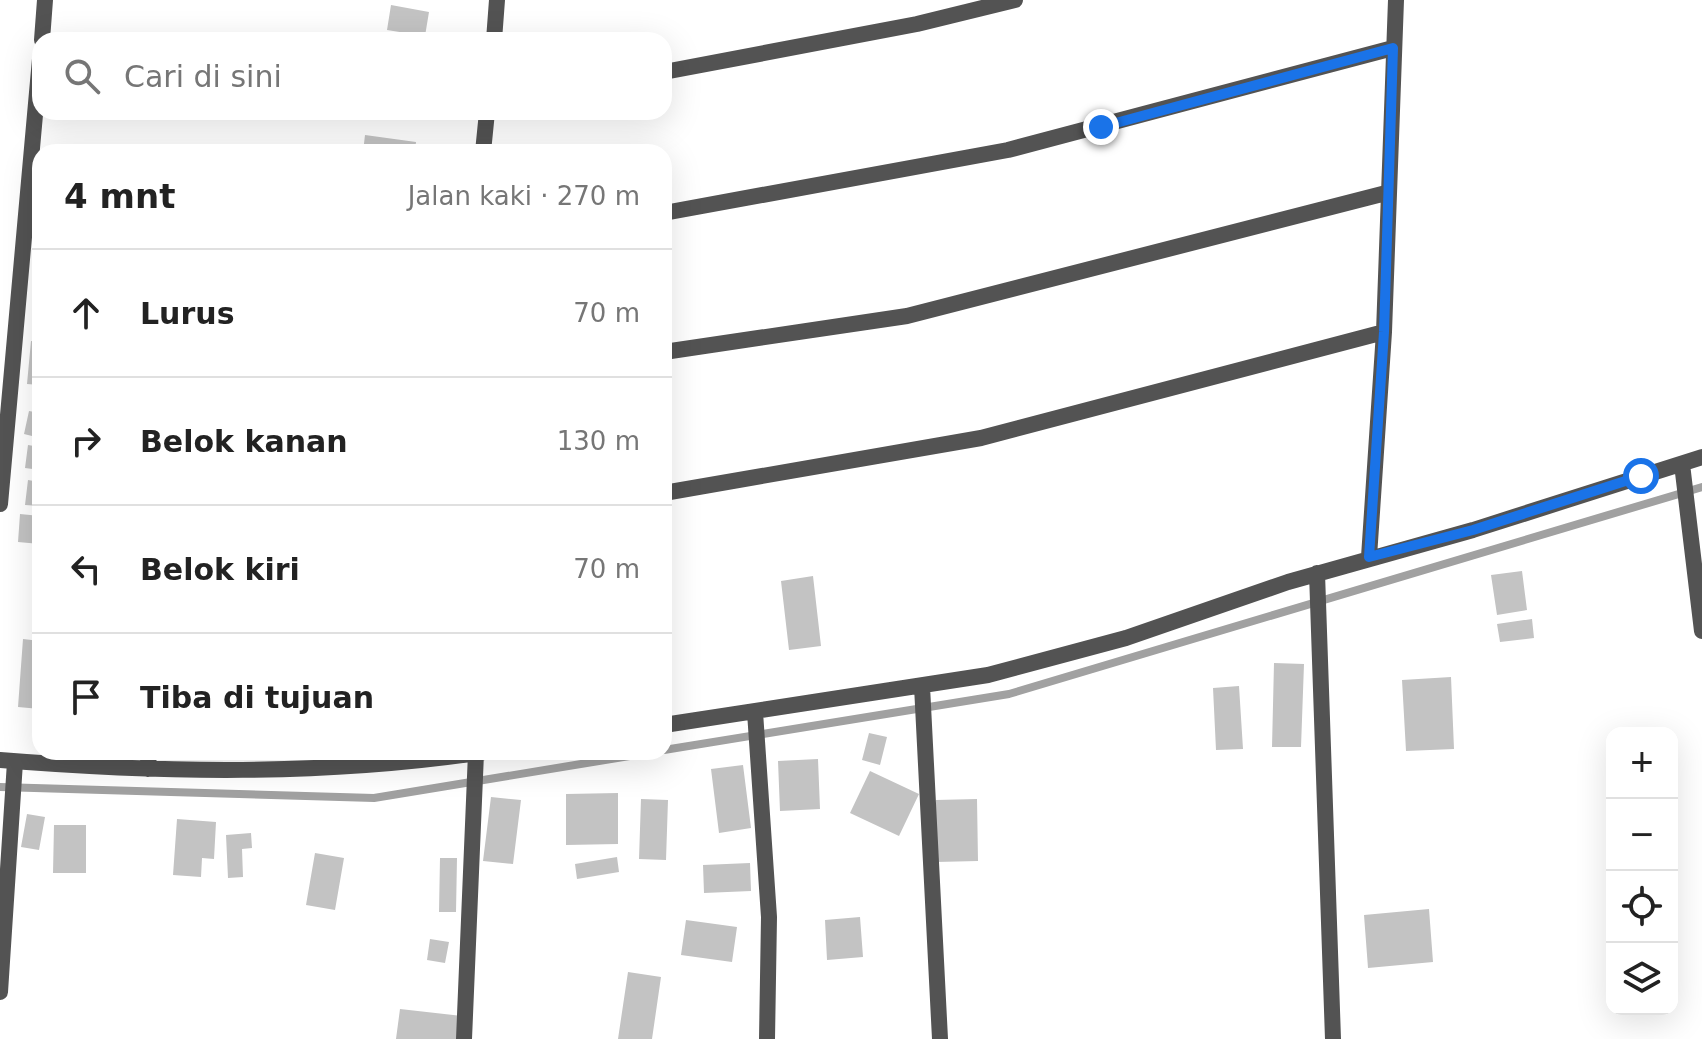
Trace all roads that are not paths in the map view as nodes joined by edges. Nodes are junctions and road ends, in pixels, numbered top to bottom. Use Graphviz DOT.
graph roads {
  1 [pos="45,0"];
  2 [pos="497,0"];
  3 [pos="1015,0"];
  4 [pos="1396,0"];
  5 [pos="43,32"];
  6 [pos="495,32"];
  7 [pos="1393,48"];
  8 [pos="672,70"];
  9 [pos="35,120"];
  10 [pos="486,120"];
  11 [pos="32,144"];
  12 [pos="484,144"];
  13 [pos="32,148"];
  14 [pos="1386,193"];
  15 [pos="672,212"];
  16 [pos="1384,332"];
  17 [pos="672,351"];
  18 [pos="1702,457"];
  19 [pos="1682,464"];
  20 [pos="672,492"];
  21 [pos="0,504"];
  22 [pos="1369,557"];
  23 [pos="1317,573"];
  24 [pos="1702,631"];
  25 [pos="922,686"];
  26 [pos="755,712"];
  27 [pos="672,724"];
  28 [pos="149,760"];
  29 [pos="392,760"];
  30 [pos="480,760"];
  31 [pos="7,761"];
  32 [pos="0,992"];
  33 [pos="464,1039"];
  34 [pos="767,1039"];
  35 [pos="940,1039"];
  36 [pos="1333,1039"];
  1 -- 5 [label="street"];
  2 -- 6 [label="street"];
  3 -- 8 [label="street"];
  4 -- 7 [label="street"];
  7 -- 14 [label="street"];
  7 -- 15 [label="street"];
  9 -- 11 [label="street"];
  10 -- 12 [label="street"];
  13 -- 21 [label="street"];
  14 -- 16 [label="street"];
  14 -- 17 [label="street"];
  16 -- 20 [label="street"];
  16 -- 22 [label="street"];
  18 -- 19 [label="street"];
  19 -- 22 [label="street"];
  19 -- 24 [label="street"];
  22 -- 23 [label="street"];
  23 -- 25 [label="street"];
  23 -- 36 [label="street"];
  25 -- 26 [label="street"];
  25 -- 35 [label="street"];
  26 -- 27 [label="street"];
  26 -- 34 [label="street"];
  28 -- 29 [label="street"];
  28 -- 31 [label="street"];
  30 -- 33 [label="street"];
  31 -- 32 [label="street"];
}
